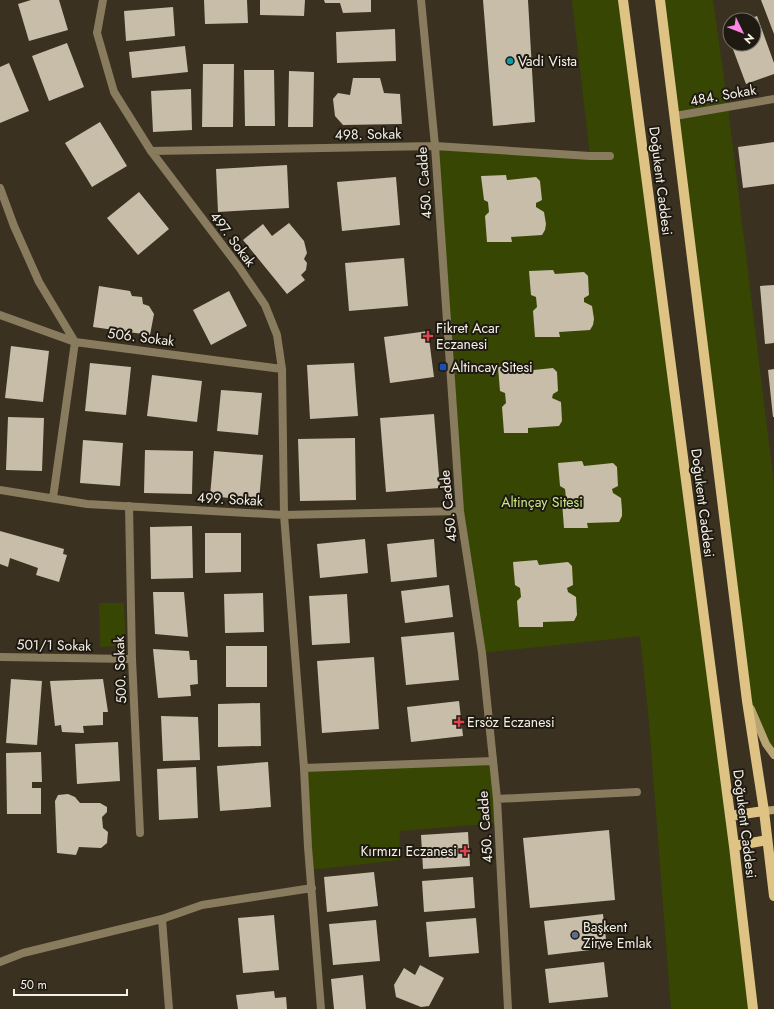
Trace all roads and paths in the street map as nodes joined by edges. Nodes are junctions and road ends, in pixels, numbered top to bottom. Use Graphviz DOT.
graph roads {
  1 [pos="103,0"];
  2 [pos="421,0"];
  3 [pos="623,0"];
  4 [pos="660,0"];
  5 [pos="774,99"];
  6 [pos="675,116"];
  7 [pos="435,146"];
  8 [pos="151,151"];
  9 [pos="610,156"];
  10 [pos="0,188"];
  11 [pos="0,315"];
  12 [pos="75,342"];
  13 [pos="282,369"];
  14 [pos="0,490"];
  15 [pos="53,498"];
  16 [pos="129,506"];
  17 [pos="460,510"];
  18 [pos="284,515"];
  19 [pos="0,658"];
  20 [pos="132,659"];
  21 [pos="747,702"];
  22 [pos="774,755"];
  23 [pos="493,761"];
  24 [pos="304,768"];
  25 [pos="637,792"];
  26 [pos="497,799"];
  27 [pos="769,810"];
  28 [pos="730,816"];
  29 [pos="140,833"];
  30 [pos="770,840"];
  31 [pos="734,846"];
  32 [pos="312,888"];
  33 [pos="774,896"];
  34 [pos="162,919"];
  35 [pos="0,962"];
  36 [pos="169,1009"];
  37 [pos="321,1009"];
  38 [pos="508,1009"];
  39 [pos="753,1009"];
  1 -- 8 [label="street, 497. Sokak"];
  2 -- 7 [label="street, 450. Cadde"];
  3 -- 28 [label="main road, Doğukent Caddesi"];
  4 -- 6 [label="main road, Doğukent Caddesi"];
  5 -- 6 [label="street, 484. Sokak"];
  6 -- 21 [label="main road, Doğukent Caddesi"];
  7 -- 8 [label="street, 498. Sokak"];
  7 -- 9 [label="street, 498. Sokak"];
  7 -- 17 [label="street, 450. Cadde"];
  8 -- 13 [label="street, 497. Sokak"];
  10 -- 12 [label="street"];
  11 -- 12 [label="street, 506. Sokak"];
  12 -- 13 [label="street, 506. Sokak"];
  12 -- 15 [label="street"];
  13 -- 18 [label="street, 497. Sokak"];
  14 -- 15 [label="street, 499. Sokak"];
  15 -- 16 [label="street, 499. Sokak"];
  16 -- 18 [label="street, 499. Sokak"];
  16 -- 20 [label="street, 500. Sokak"];
  17 -- 18 [label="street, 499. Sokak"];
  17 -- 23 [label="street, 450. Cadde"];
  18 -- 24 [label="street, 497. Sokak"];
  19 -- 20 [label="street, 501/1 Sokak"];
  20 -- 29 [label="street, 500. Sokak"];
  21 -- 22 [label="main road"];
  21 -- 27 [label="main road, Doğukent Caddesi"];
  23 -- 24 [label="street"];
  23 -- 26 [label="street, 450. Cadde"];
  24 -- 32 [label="street, 497. Sokak"];
  25 -- 26 [label="street"];
  26 -- 38 [label="street, 450. Cadde"];
  27 -- 28 [label="main road"];
  27 -- 30 [label="main road, Doğukent Caddesi"];
  28 -- 31 [label="main road, Doğukent Caddesi"];
  30 -- 31 [label="main road"];
  30 -- 33 [label="main road, Doğukent Caddesi"];
  31 -- 39 [label="main road, Doğukent Caddesi"];
  32 -- 34 [label="street"];
  32 -- 37 [label="street, 497. Sokak"];
  34 -- 35 [label="street"];
  34 -- 36 [label="street"];
}
